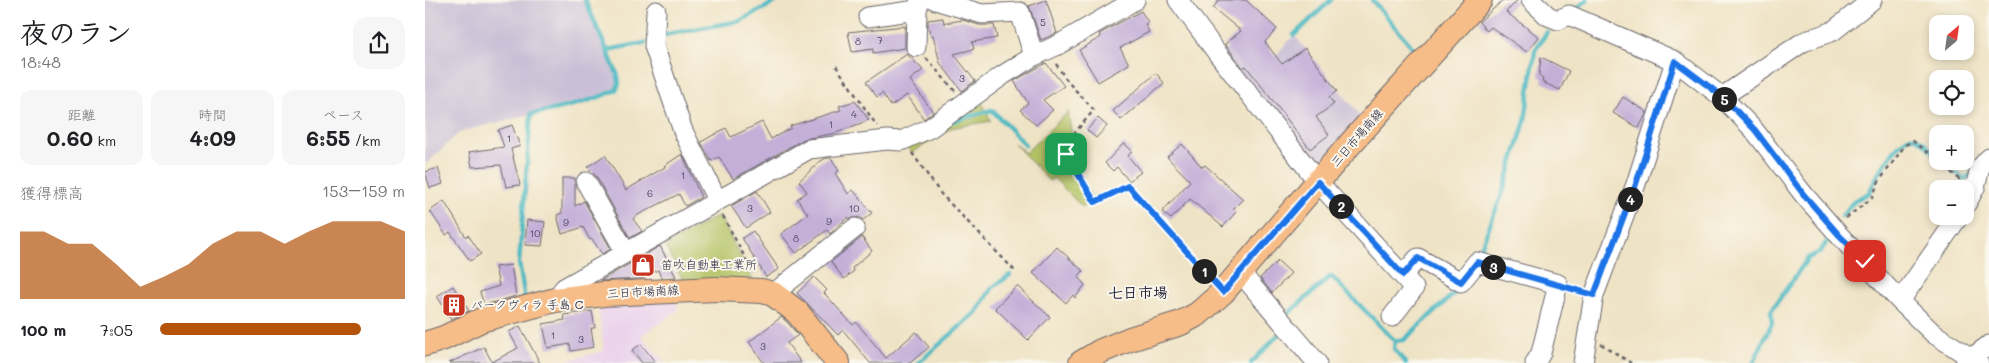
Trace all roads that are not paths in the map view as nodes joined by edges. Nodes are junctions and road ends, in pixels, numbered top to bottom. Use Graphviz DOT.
graph roads {
  1 [pos="935,0"];
  2 [pos="1135,0"];
  3 [pos="1178,0"];
  4 [pos="1480,0"];
  5 [pos="1531,0"];
  6 [pos="1872,0"];
  7 [pos="919,5"];
  8 [pos="656,11"];
  9 [pos="868,17"];
  10 [pos="916,48"];
  11 [pos="1040,53"];
  12 [pos="1675,61"];
  13 [pos="1723,97"];
  14 [pos="1989,158"];
  15 [pos="586,182"];
  16 [pos="1318,182"];
  17 [pos="1974,190"];
  18 [pos="719,206"];
  19 [pos="1953,225"];
  20 [pos="855,228"];
  21 [pos="626,253"];
  22 [pos="1240,272"];
  23 [pos="1403,275"];
  24 [pos="767,293"];
  25 [pos="555,300"];
  26 [pos="1900,301"];
  27 [pos="1392,317"];
  28 [pos="425,344"];
  29 [pos="1989,346"];
  30 [pos="1971,361"];
  31 [pos="838,363"];
  32 [pos="1081,363"];
  33 [pos="1317,363"];
  34 [pos="1535,363"];
  35 [pos="1583,363"];
  1 -- 11 [label="street"];
  2 -- 11 [label="street"];
  3 -- 16 [label="street"];
  4 -- 16 [label="main road, 三日市場南線"];
  5 -- 12 [label="street"];
  6 -- 13 [label="street"];
  7 -- 9 [label="street"];
  7 -- 10 [label="street"];
  8 -- 18 [label="street"];
  11 -- 18 [label="street"];
  12 -- 13 [label="street"];
  12 -- 35 [label="street"];
  13 -- 26 [label="street"];
  14 -- 17 [label="street"];
  15 -- 21 [label="street"];
  16 -- 22 [label="main road, 三日市場南線"];
  16 -- 23 [label="street"];
  18 -- 21 [label="street"];
  19 -- 26 [label="street"];
  20 -- 24 [label="street"];
  21 -- 25 [label="street"];
  22 -- 32 [label="main road, 三日市場南線"];
  22 -- 33 [label="street"];
  23 -- 27 [label="street"];
  23 -- 34 [label="street"];
  24 -- 25 [label="main road, 三日市場南線"];
  24 -- 31 [label="main road"];
  25 -- 28 [label="main road, 三日市場南線"];
  26 -- 30 [label="street"];
  29 -- 30 [label="street"];
}
